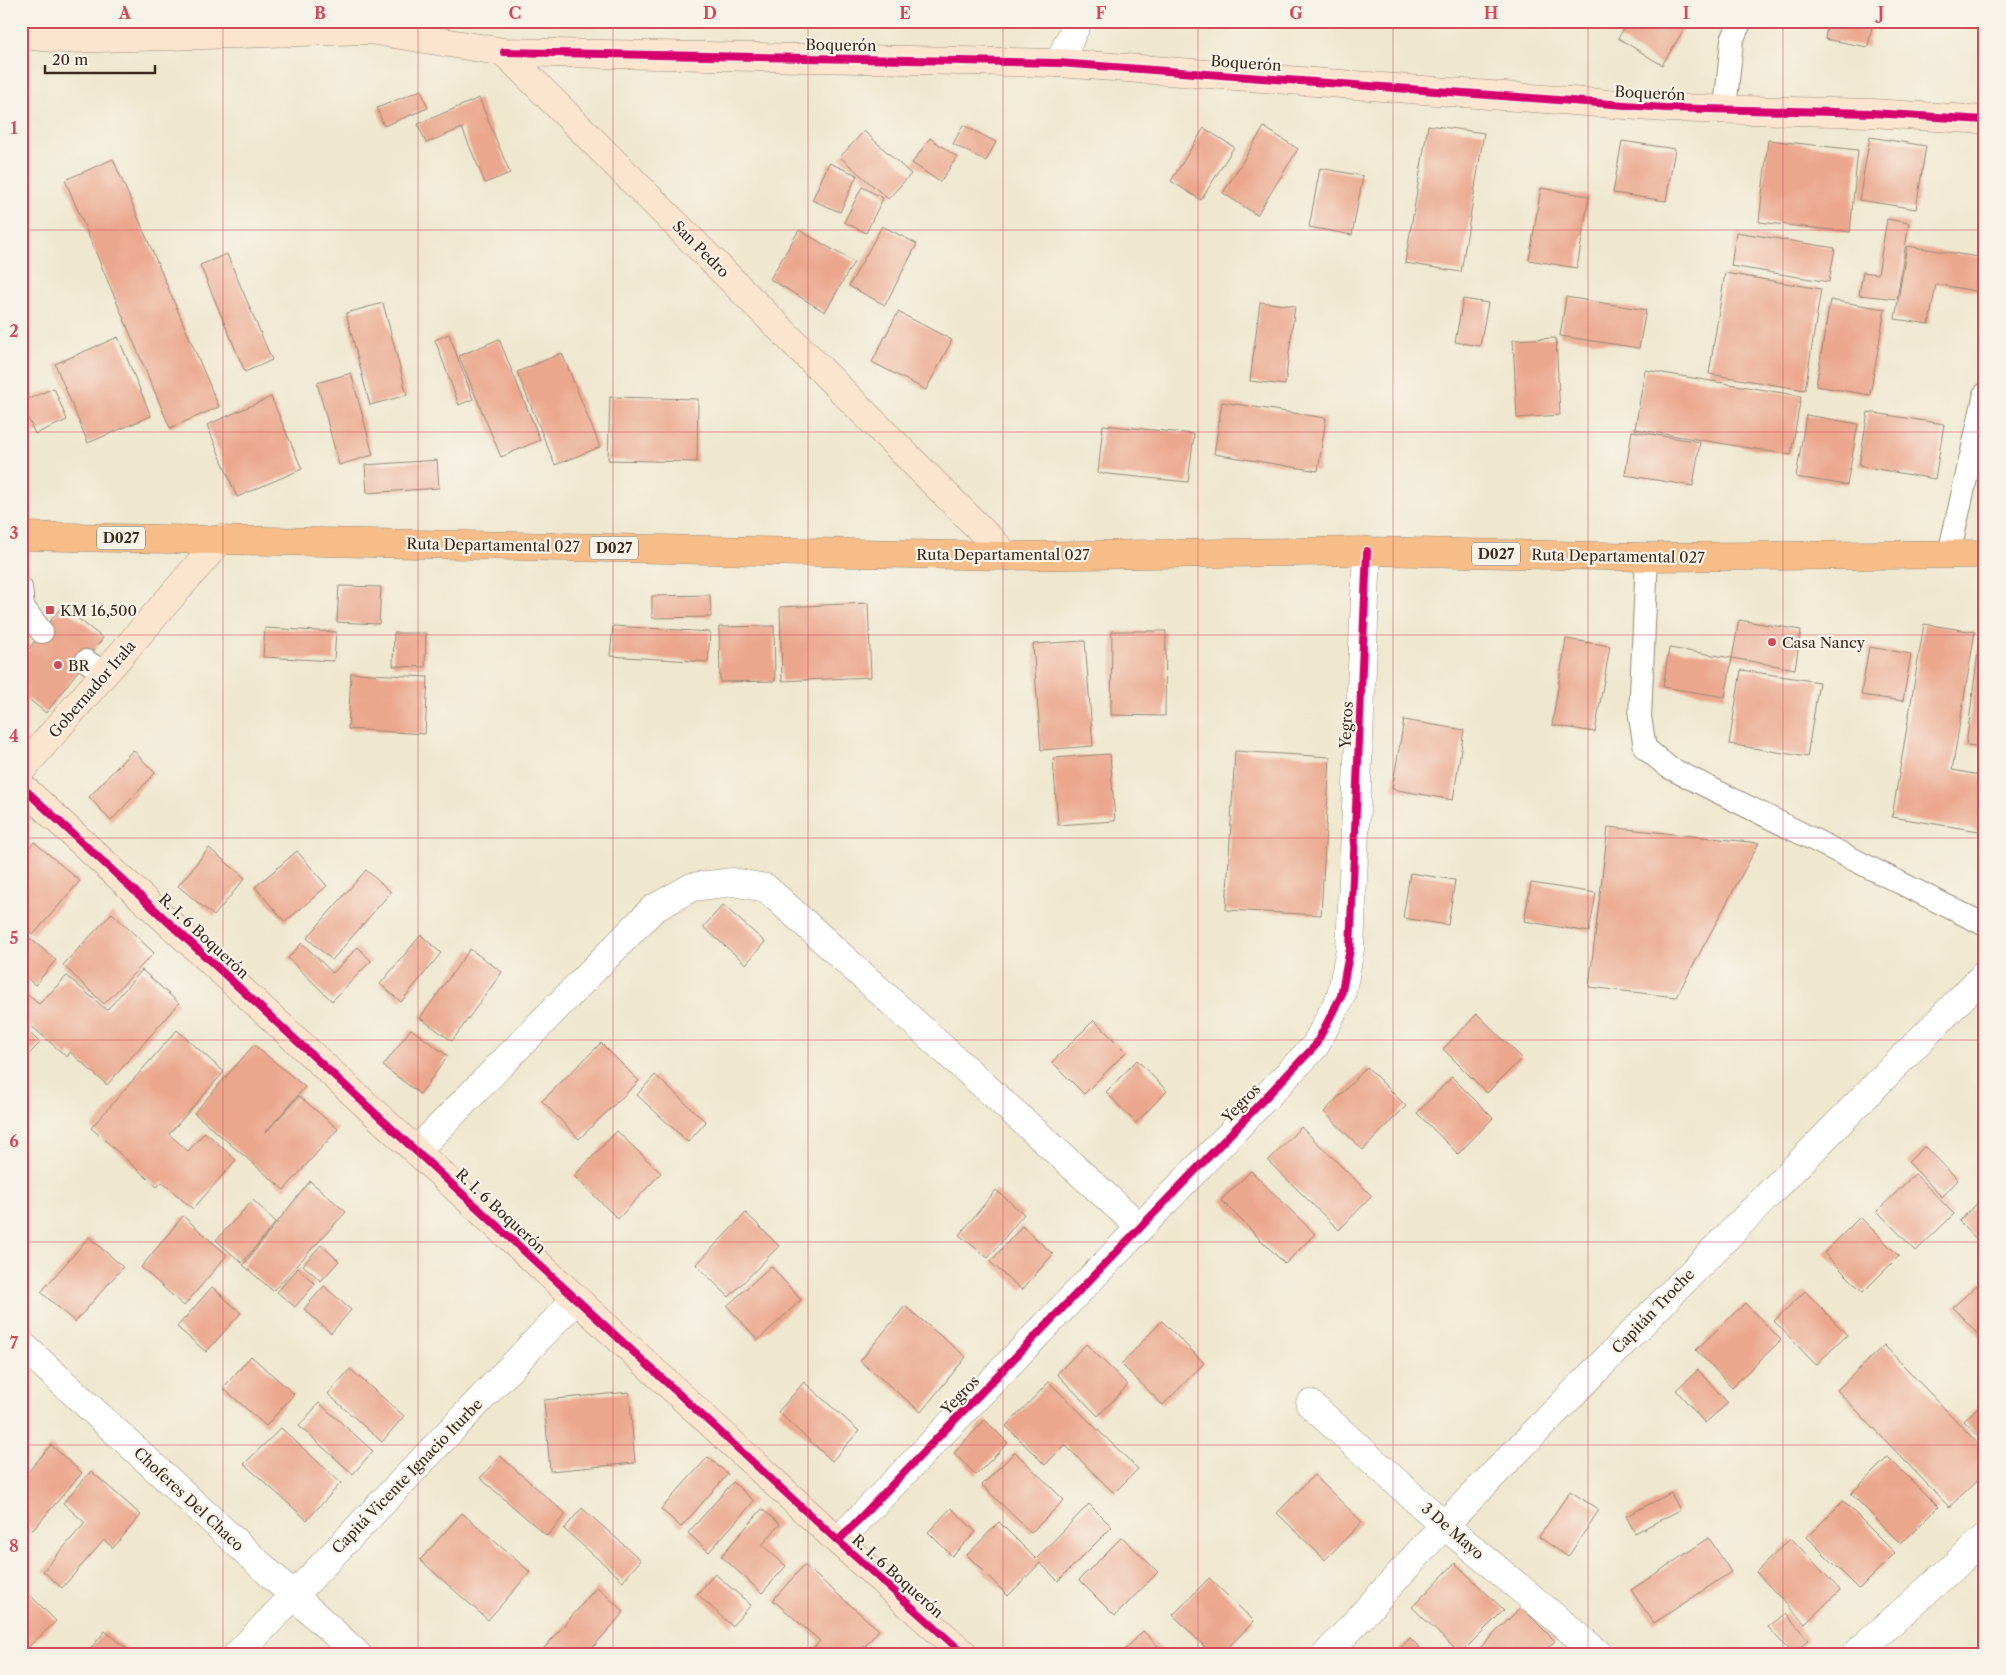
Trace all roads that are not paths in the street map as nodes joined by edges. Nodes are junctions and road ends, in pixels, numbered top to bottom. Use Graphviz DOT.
graph roads {
  1 [pos="1078,21"];
  2 [pos="1741,21"];
  3 [pos="361,25"];
  4 [pos="21,35"];
  5 [pos="504,52"];
  6 [pos="1059,63"];
  7 [pos="1725,110"];
  8 [pos="1985,120"];
  9 [pos="1985,394"];
  10 [pos="21,536"];
  11 [pos="221,540"];
  12 [pos="1367,551"];
  13 [pos="1949,554"];
  14 [pos="1985,554"];
  15 [pos="1007,556"];
  16 [pos="1647,558"];
  17 [pos="21,588"];
  18 [pos="42,632"];
  19 [pos="21,770"];
  20 [pos="21,786"];
  21 [pos="1985,924"];
  22 [pos="1985,974"];
  23 [pos="416,1150"];
  24 [pos="1140,1228"];
  25 [pos="576,1299"];
  26 [pos="21,1344"];
  27 [pos="1310,1404"];
  28 [pos="1444,1525"];
  29 [pos="1985,1538"];
  30 [pos="838,1541"];
  31 [pos="294,1594"];
  32 [pos="238,1654"];
  33 [pos="357,1654"];
  34 [pos="964,1654"];
  35 [pos="1327,1654"];
  36 [pos="1599,1654"];
  37 [pos="1856,1654"];
  1 -- 6 [label="street"];
  2 -- 7 [label="lane"];
  3 -- 4 [label="street"];
  3 -- 5 [label="street"];
  5 -- 6 [label="street, Boquerón"];
  5 -- 15 [label="street, San Pedro"];
  6 -- 7 [label="street, Boquerón"];
  7 -- 8 [label="street, Boquerón"];
  9 -- 13 [label="lane"];
  10 -- 11 [label="main road, Ruta Departamental 027 / D027"];
  11 -- 15 [label="main road, Ruta Departamental 027 / D027"];
  11 -- 19 [label="street, Gobernador Irala"];
  12 -- 15 [label="main road, Ruta Departamental 027 / D027"];
  12 -- 16 [label="main road, Ruta Departamental 027 / D027"];
  12 -- 24 [label="street, Yegros"];
  13 -- 14 [label="main road, Ruta Departamental 027 / D027"];
  13 -- 16 [label="main road, Ruta Departamental 027 / D027"];
  16 -- 21 [label="lane"];
  17 -- 18 [label="lane"];
  20 -- 23 [label="street, R. I. 6 Boquerón"];
  22 -- 28 [label="street, Capitán Troche"];
  23 -- 24 [label="street"];
  23 -- 25 [label="street, R. I. 6 Boquerón"];
  24 -- 30 [label="street, Yegros"];
  25 -- 30 [label="street, R. I. 6 Boquerón"];
  25 -- 31 [label="street, Capitá Vicente Ignacio Iturbe"];
  26 -- 31 [label="street, Choferes Del Chaco"];
  27 -- 28 [label="street, 3 De Mayo"];
  28 -- 35 [label="street, Capitán Troche"];
  28 -- 36 [label="street, 3 De Mayo"];
  29 -- 37 [label="street"];
  30 -- 34 [label="street, R. I. 6 Boquerón"];
  31 -- 32 [label="street, Capitá Vicente Ignacio Iturbe"];
  31 -- 33 [label="street, Choferes Del Chaco"];
}
